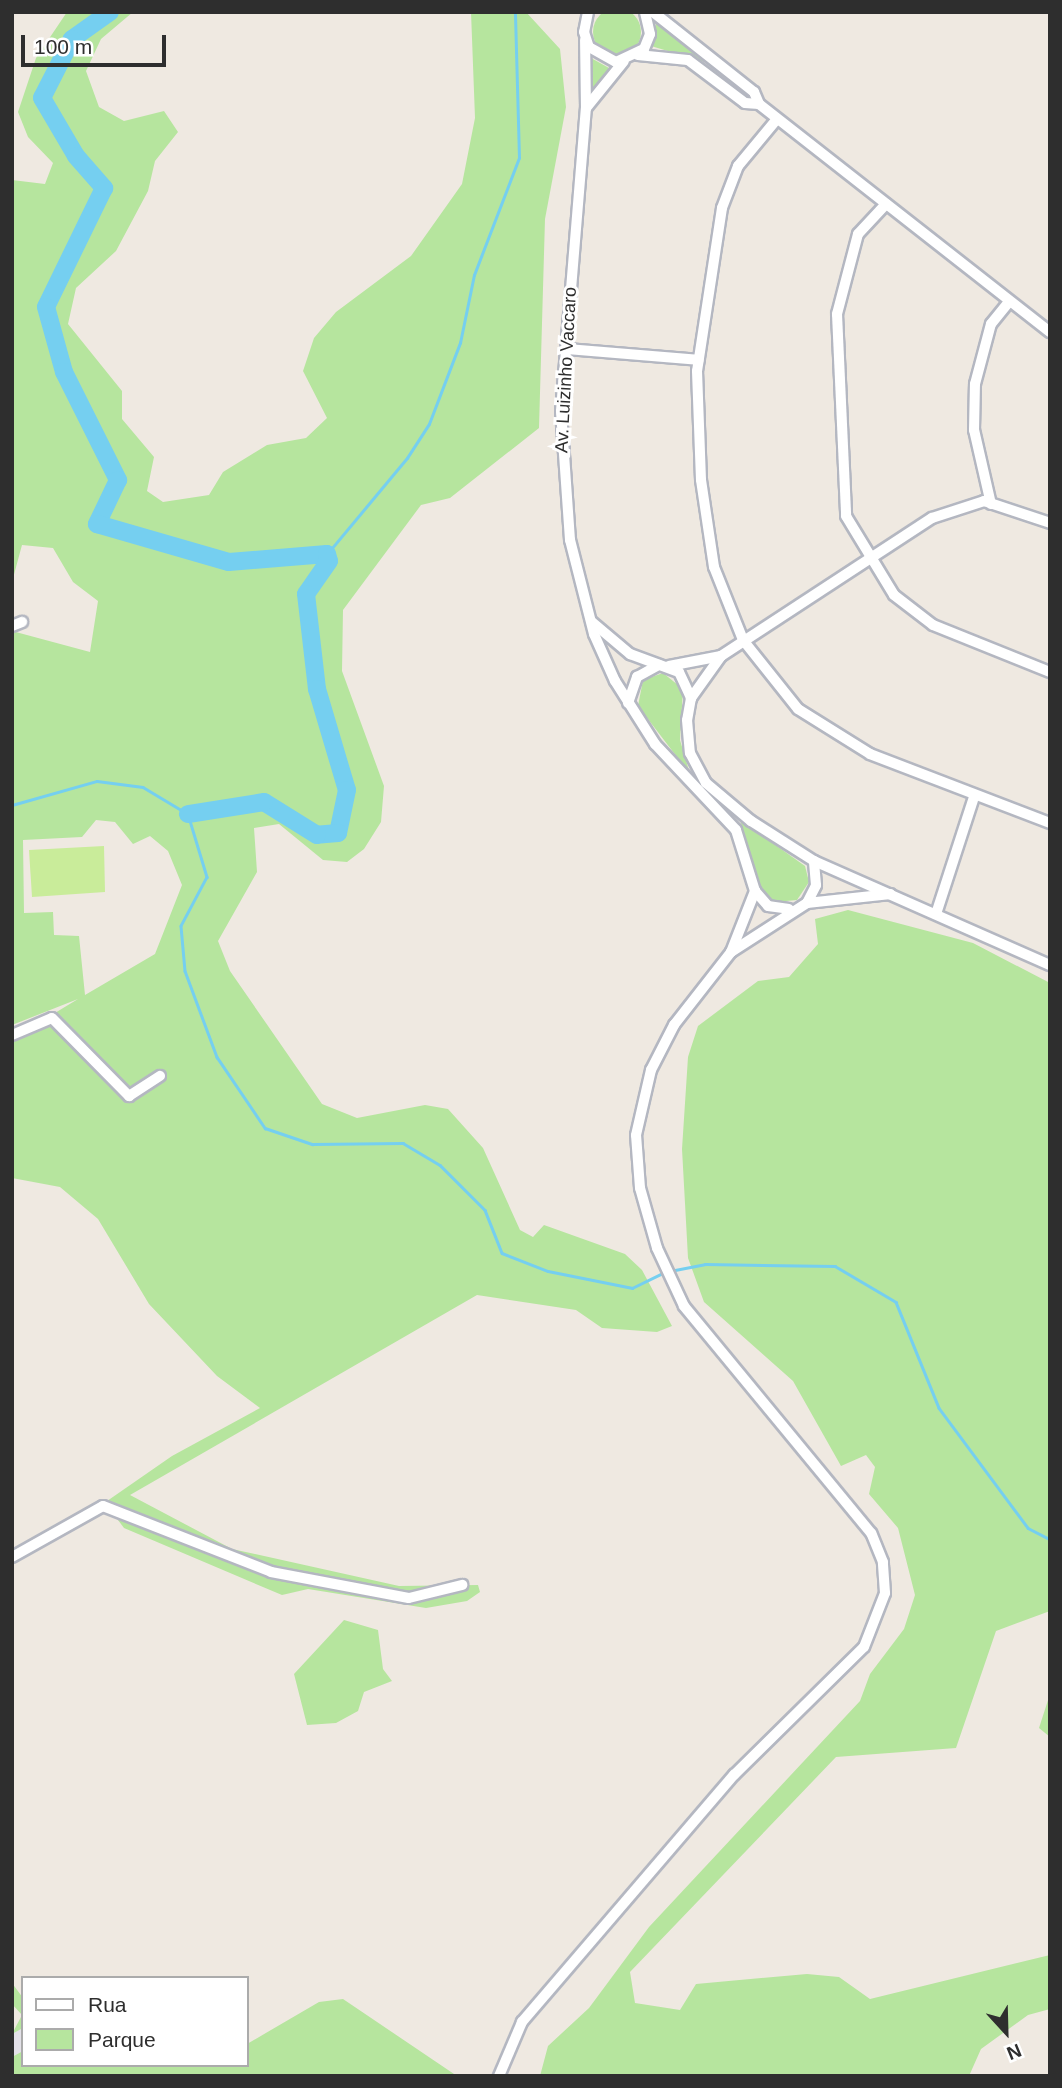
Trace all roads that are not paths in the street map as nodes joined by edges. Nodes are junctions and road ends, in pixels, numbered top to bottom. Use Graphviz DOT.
graph roads {
  1 [pos="576,12"];
  2 [pos="588,12"];
  3 [pos="645,12"];
  4 [pos="653,12"];
  5 [pos="584,24"];
  6 [pos="585,40"];
  7 [pos="638,55"];
  8 [pos="624,61"];
  9 [pos="759,104"];
  10 [pos="586,108"];
  11 [pos="777,119"];
  12 [pos="886,204"];
  13 [pos="1009,302"];
  14 [pos="1050,332"];
  15 [pos="566,349"];
  16 [pos="699,360"];
  17 [pos="991,503"];
  18 [pos="1050,523"];
  19 [pos="867,558"];
  20 [pos="592,622"];
  21 [pos="743,640"];
  22 [pos="721,656"];
  23 [pos="664,666"];
  24 [pos="1050,672"];
  25 [pos="691,698"];
  26 [pos="628,704"];
  27 [pos="974,797"];
  28 [pos="1050,823"];
  29 [pos="814,861"];
  30 [pos="755,891"];
  31 [pos="891,894"];
  32 [pos="807,903"];
  33 [pos="793,908"];
  34 [pos="936,914"];
  35 [pos="731,952"];
  36 [pos="1050,965"];
  37 [pos="12,1035"];
  38 [pos="160,1076"];
  39 [pos="12,1557"];
  40 [pos="462,1585"];
  41 [pos="499,2076"];
  1 -- 5 [label="street"];
  2 -- 5 [label="street"];
  3 -- 7 [label="street"];
  4 -- 9 [label="street"];
  5 -- 6 [label="street, Av. Luizinho Vaccaro"];
  6 -- 8 [label="street"];
  6 -- 10 [label="street, Av. Luizinho Vaccaro"];
  7 -- 8 [label="street"];
  7 -- 9 [label="street"];
  8 -- 10 [label="street"];
  9 -- 11 [label="street"];
  10 -- 15 [label="street, Av. Luizinho Vaccaro"];
  11 -- 12 [label="street"];
  11 -- 16 [label="street"];
  12 -- 13 [label="street"];
  12 -- 19 [label="street"];
  13 -- 14 [label="street"];
  13 -- 17 [label="street"];
  15 -- 16 [label="street"];
  15 -- 20 [label="street, Av. Luizinho Vaccaro"];
  16 -- 21 [label="street"];
  17 -- 18 [label="street"];
  17 -- 19 [label="street"];
  19 -- 21 [label="street"];
  19 -- 24 [label="street"];
  20 -- 23 [label="street"];
  20 -- 26 [label="street, Av. Luizinho Vaccaro"];
  21 -- 22 [label="street"];
  21 -- 27 [label="street"];
  22 -- 23 [label="street"];
  22 -- 25 [label="street"];
  23 -- 25 [label="street"];
  23 -- 26 [label="street"];
  25 -- 29 [label="street"];
  26 -- 30 [label="street, Av. Luizinho Vaccaro"];
  27 -- 28 [label="street"];
  27 -- 34 [label="street"];
  29 -- 31 [label="street"];
  29 -- 32 [label="street"];
  30 -- 33 [label="street"];
  30 -- 35 [label="street"];
  31 -- 32 [label="street"];
  31 -- 34 [label="street"];
  32 -- 33 [label="street"];
  33 -- 35 [label="street"];
  34 -- 36 [label="street"];
  35 -- 41 [label="street"];
  37 -- 38 [label="street"];
  39 -- 40 [label="street"];
}
